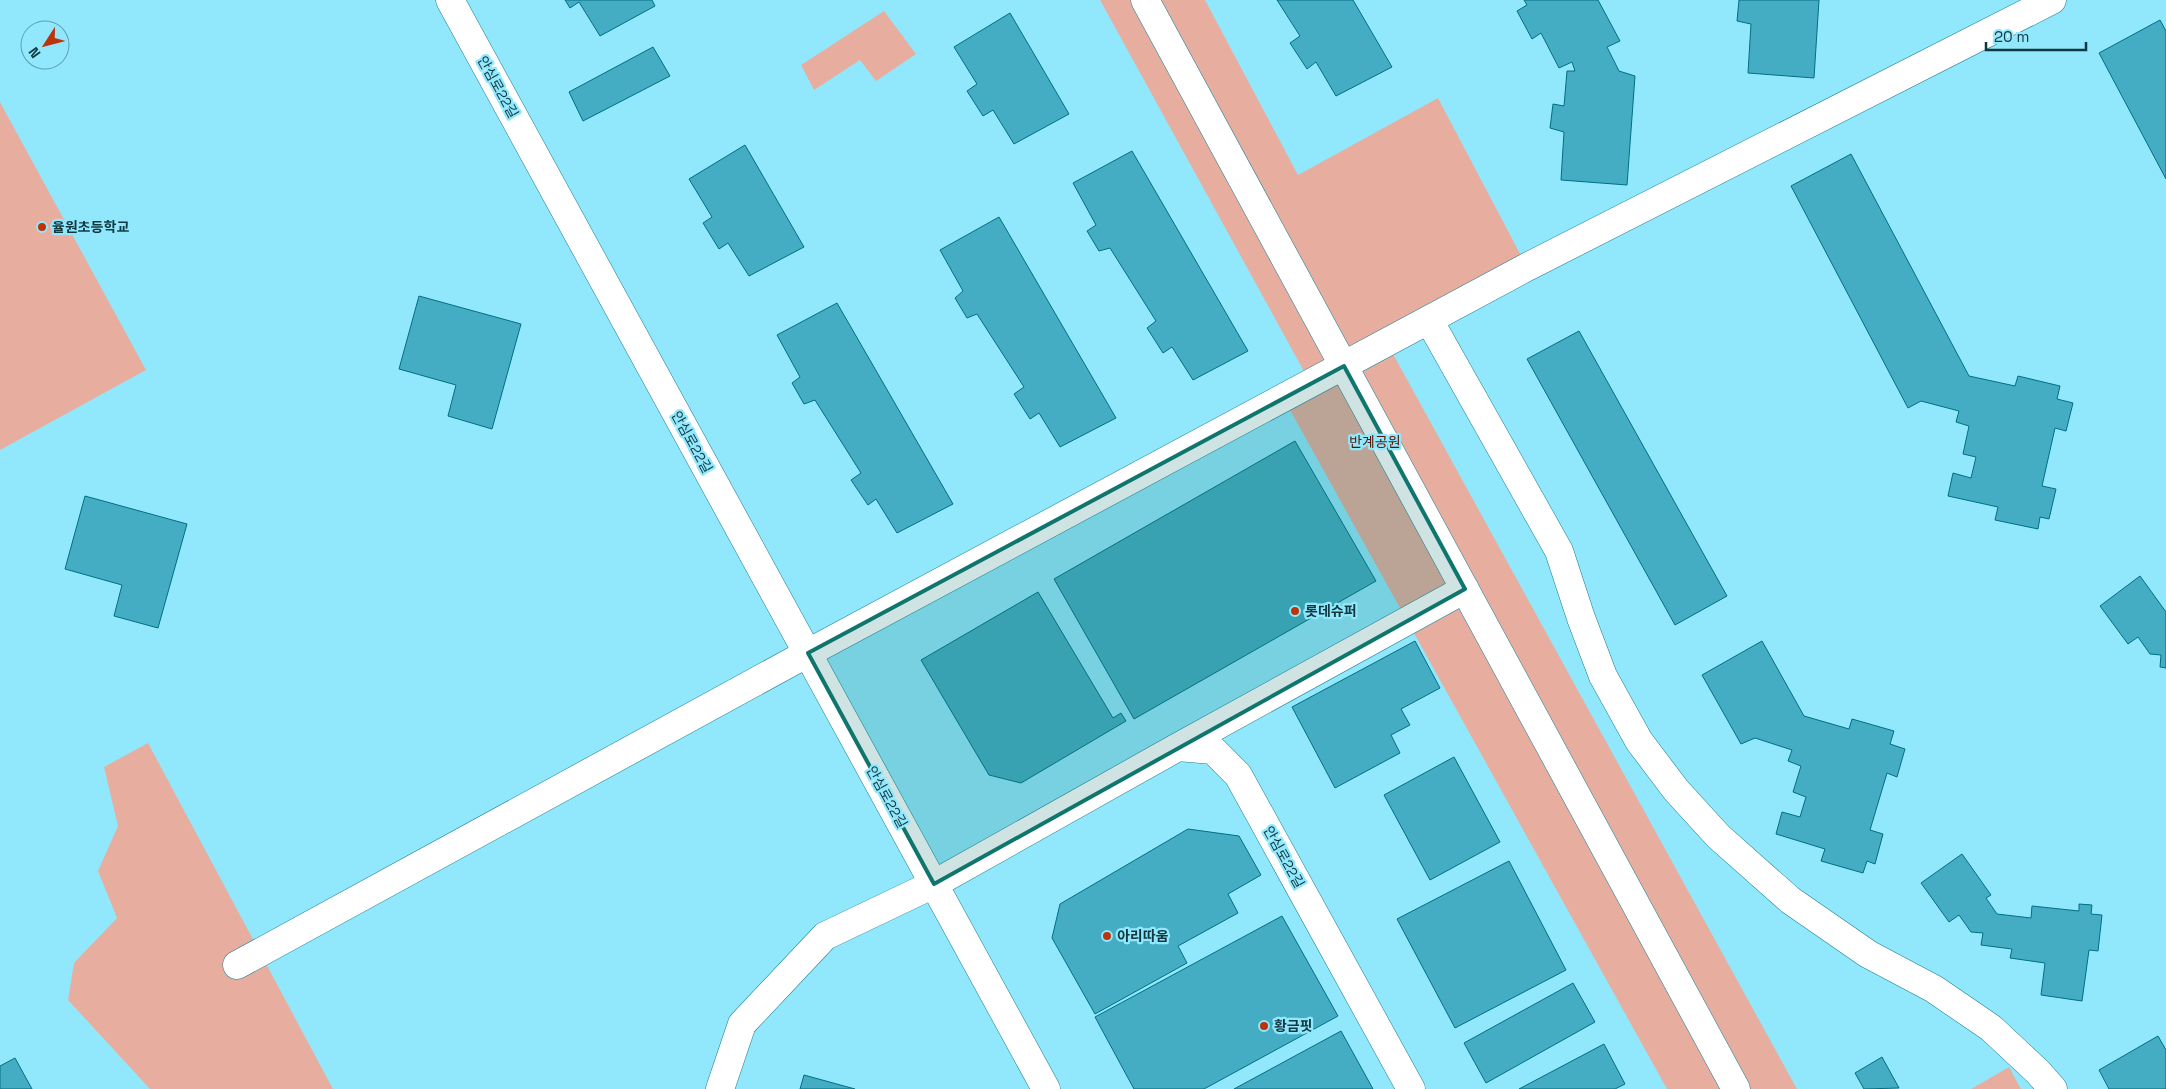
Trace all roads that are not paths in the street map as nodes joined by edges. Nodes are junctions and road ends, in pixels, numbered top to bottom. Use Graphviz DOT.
graph roads {
  1 [pos="450,0"];
  2 [pos="1146,0"];
  3 [pos="2052,0"];
  4 [pos="1429,320"];
  5 [pos="1465,589"];
  6 [pos="808,654"];
  7 [pos="1178,747"];
  8 [pos="934,884"];
  9 [pos="237,965"];
  10 [pos="720,1089"];
  11 [pos="1046,1089"];
  12 [pos="1411,1089"];
  13 [pos="1736,1089"];
  14 [pos="2053,1089"];
  1 -- 6 [label="street, 안심로22길"];
  2 -- 5 [label="street"];
  3 -- 4 [label="street"];
  4 -- 6 [label="street"];
  4 -- 14 [label="street"];
  5 -- 7 [label="street"];
  5 -- 13 [label="street"];
  6 -- 8 [label="street, 안심로22길"];
  6 -- 9 [label="street"];
  7 -- 8 [label="street"];
  7 -- 12 [label="street, 안심로22길"];
  8 -- 10 [label="street"];
  8 -- 11 [label="street, 안심로22길"];
}
